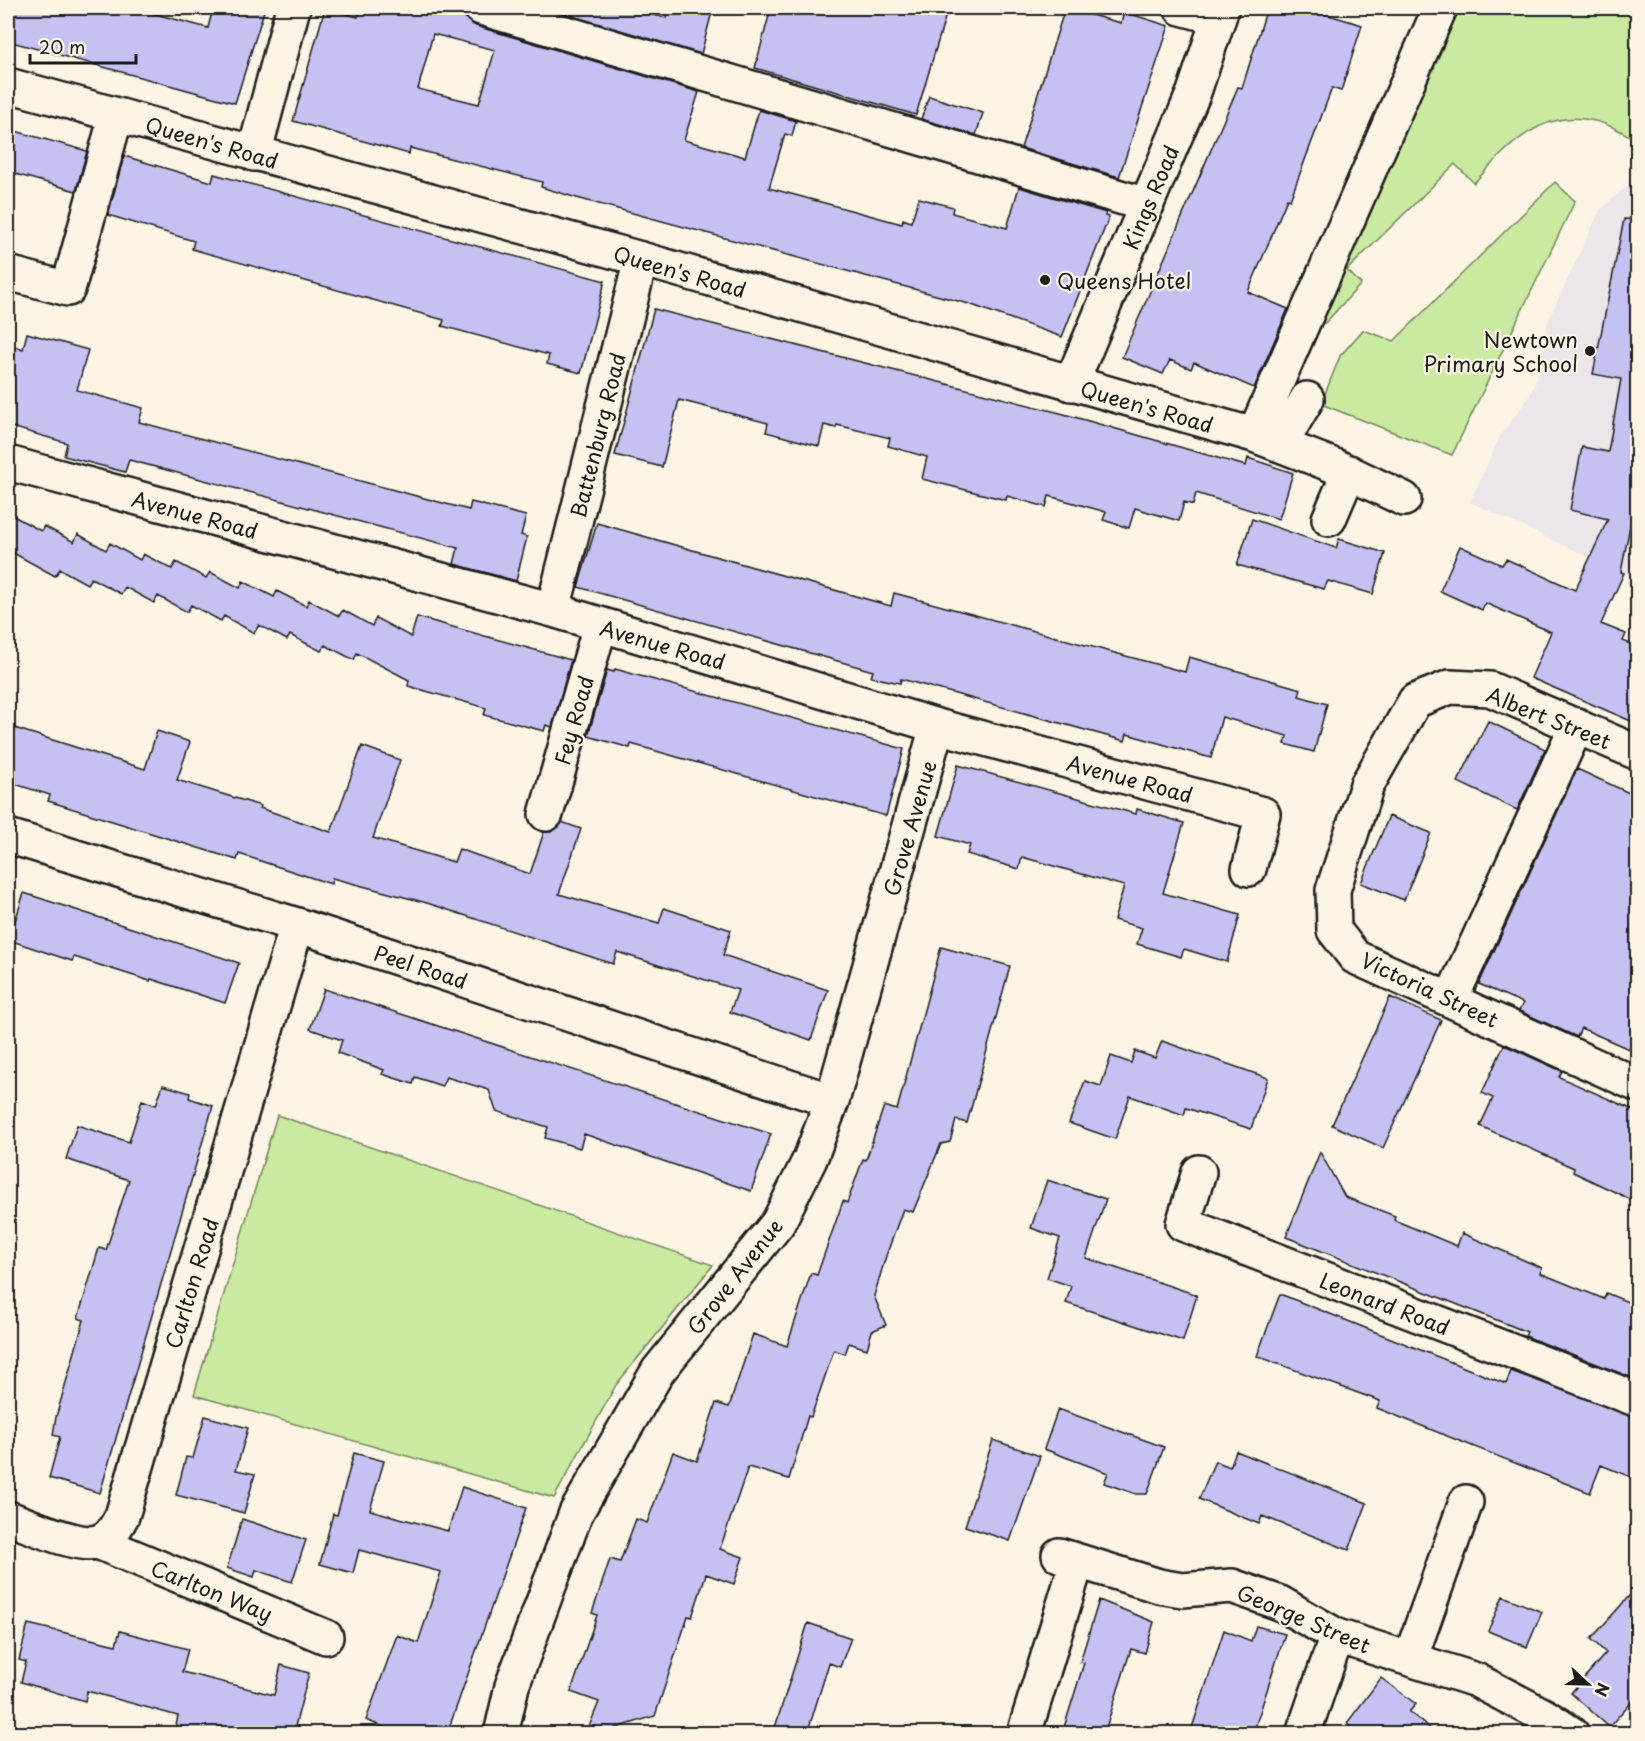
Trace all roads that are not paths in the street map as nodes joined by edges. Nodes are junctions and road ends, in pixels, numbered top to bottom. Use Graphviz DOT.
graph roads {
  1 [pos="292,8"];
  2 [pos="481,8"];
  3 [pos="1181,8"];
  4 [pos="1440,8"];
  5 [pos="515,12"];
  6 [pos="1220,13"];
  7 [pos="8,85"];
  8 [pos="116,116"];
  9 [pos="254,154"];
  10 [pos="1147,205"];
  11 [pos="641,259"];
  12 [pos="8,273"];
  13 [pos="1071,384"];
  14 [pos="1307,399"];
  15 [pos="1267,440"];
  16 [pos="8,463"];
  17 [pos="1348,472"];
  18 [pos="1404,499"];
  19 [pos="1329,519"];
  20 [pos="552,610"];
  21 [pos="600,626"];
  22 [pos="1577,725"];
  23 [pos="937,726"];
  24 [pos="1638,753"];
  25 [pos="1367,785"];
  26 [pos="546,814"];
  27 [pos="8,836"];
  28 [pos="1249,869"];
  29 [pos="297,925"];
  30 [pos="1451,999"];
  31 [pos="1638,1085"];
  32 [pos="832,1101"];
  33 [pos="1199,1172"];
  34 [pos="1638,1400"];
  35 [pos="1466,1502"];
  36 [pos="8,1518"];
  37 [pos="98,1542"];
  38 [pos="1337,1636"];
  39 [pos="326,1637"];
  40 [pos="1410,1659"];
  41 [pos="501,1734"];
  42 [pos="1024,1734"];
  43 [pos="1302,1734"];
  44 [pos="1572,1734"];
  1 -- 9 [label="street"];
  2 -- 5 [label="street"];
  3 -- 6 [label="street"];
  4 -- 15 [label="street"];
  5 -- 10 [label="street"];
  6 -- 10 [label="street, Kings Road"];
  7 -- 8 [label="street, Queen's Road"];
  8 -- 9 [label="street, Queen's Road"];
  8 -- 12 [label="street"];
  9 -- 11 [label="street, Queen's Road"];
  10 -- 13 [label="street, Kings Road"];
  11 -- 13 [label="street, Queen's Road"];
  11 -- 20 [label="street, Battenburg Road"];
  13 -- 15 [label="street, Queen's Road"];
  14 -- 15 [label="street"];
  15 -- 17 [label="street, Queen's Road"];
  16 -- 20 [label="street, Avenue Road"];
  17 -- 18 [label="street, Queen's Road"];
  17 -- 19 [label="street"];
  20 -- 21 [label="street, Avenue Road"];
  21 -- 23 [label="street, Avenue Road"];
  21 -- 26 [label="street, Fey Road"];
  22 -- 24 [label="street, Albert Street"];
  22 -- 25 [label="street, Albert Street"];
  22 -- 30 [label="street"];
  23 -- 28 [label="street, Avenue Road"];
  23 -- 32 [label="street, Grove Avenue"];
  25 -- 30 [label="street, Victoria Street"];
  27 -- 29 [label="street, Peel Road"];
  29 -- 32 [label="street, Peel Road"];
  29 -- 37 [label="street, Carlton Road"];
  30 -- 31 [label="street, Victoria Street"];
  32 -- 41 [label="street, Grove Avenue"];
  33 -- 34 [label="street, Leonard Road"];
  35 -- 40 [label="street"];
  36 -- 37 [label="street"];
  37 -- 39 [label="street, Carlton Way"];
  38 -- 40 [label="street, George Street"];
  38 -- 42 [label="street, George Street"];
  38 -- 43 [label="street"];
  40 -- 44 [label="street, George Street"];
}
